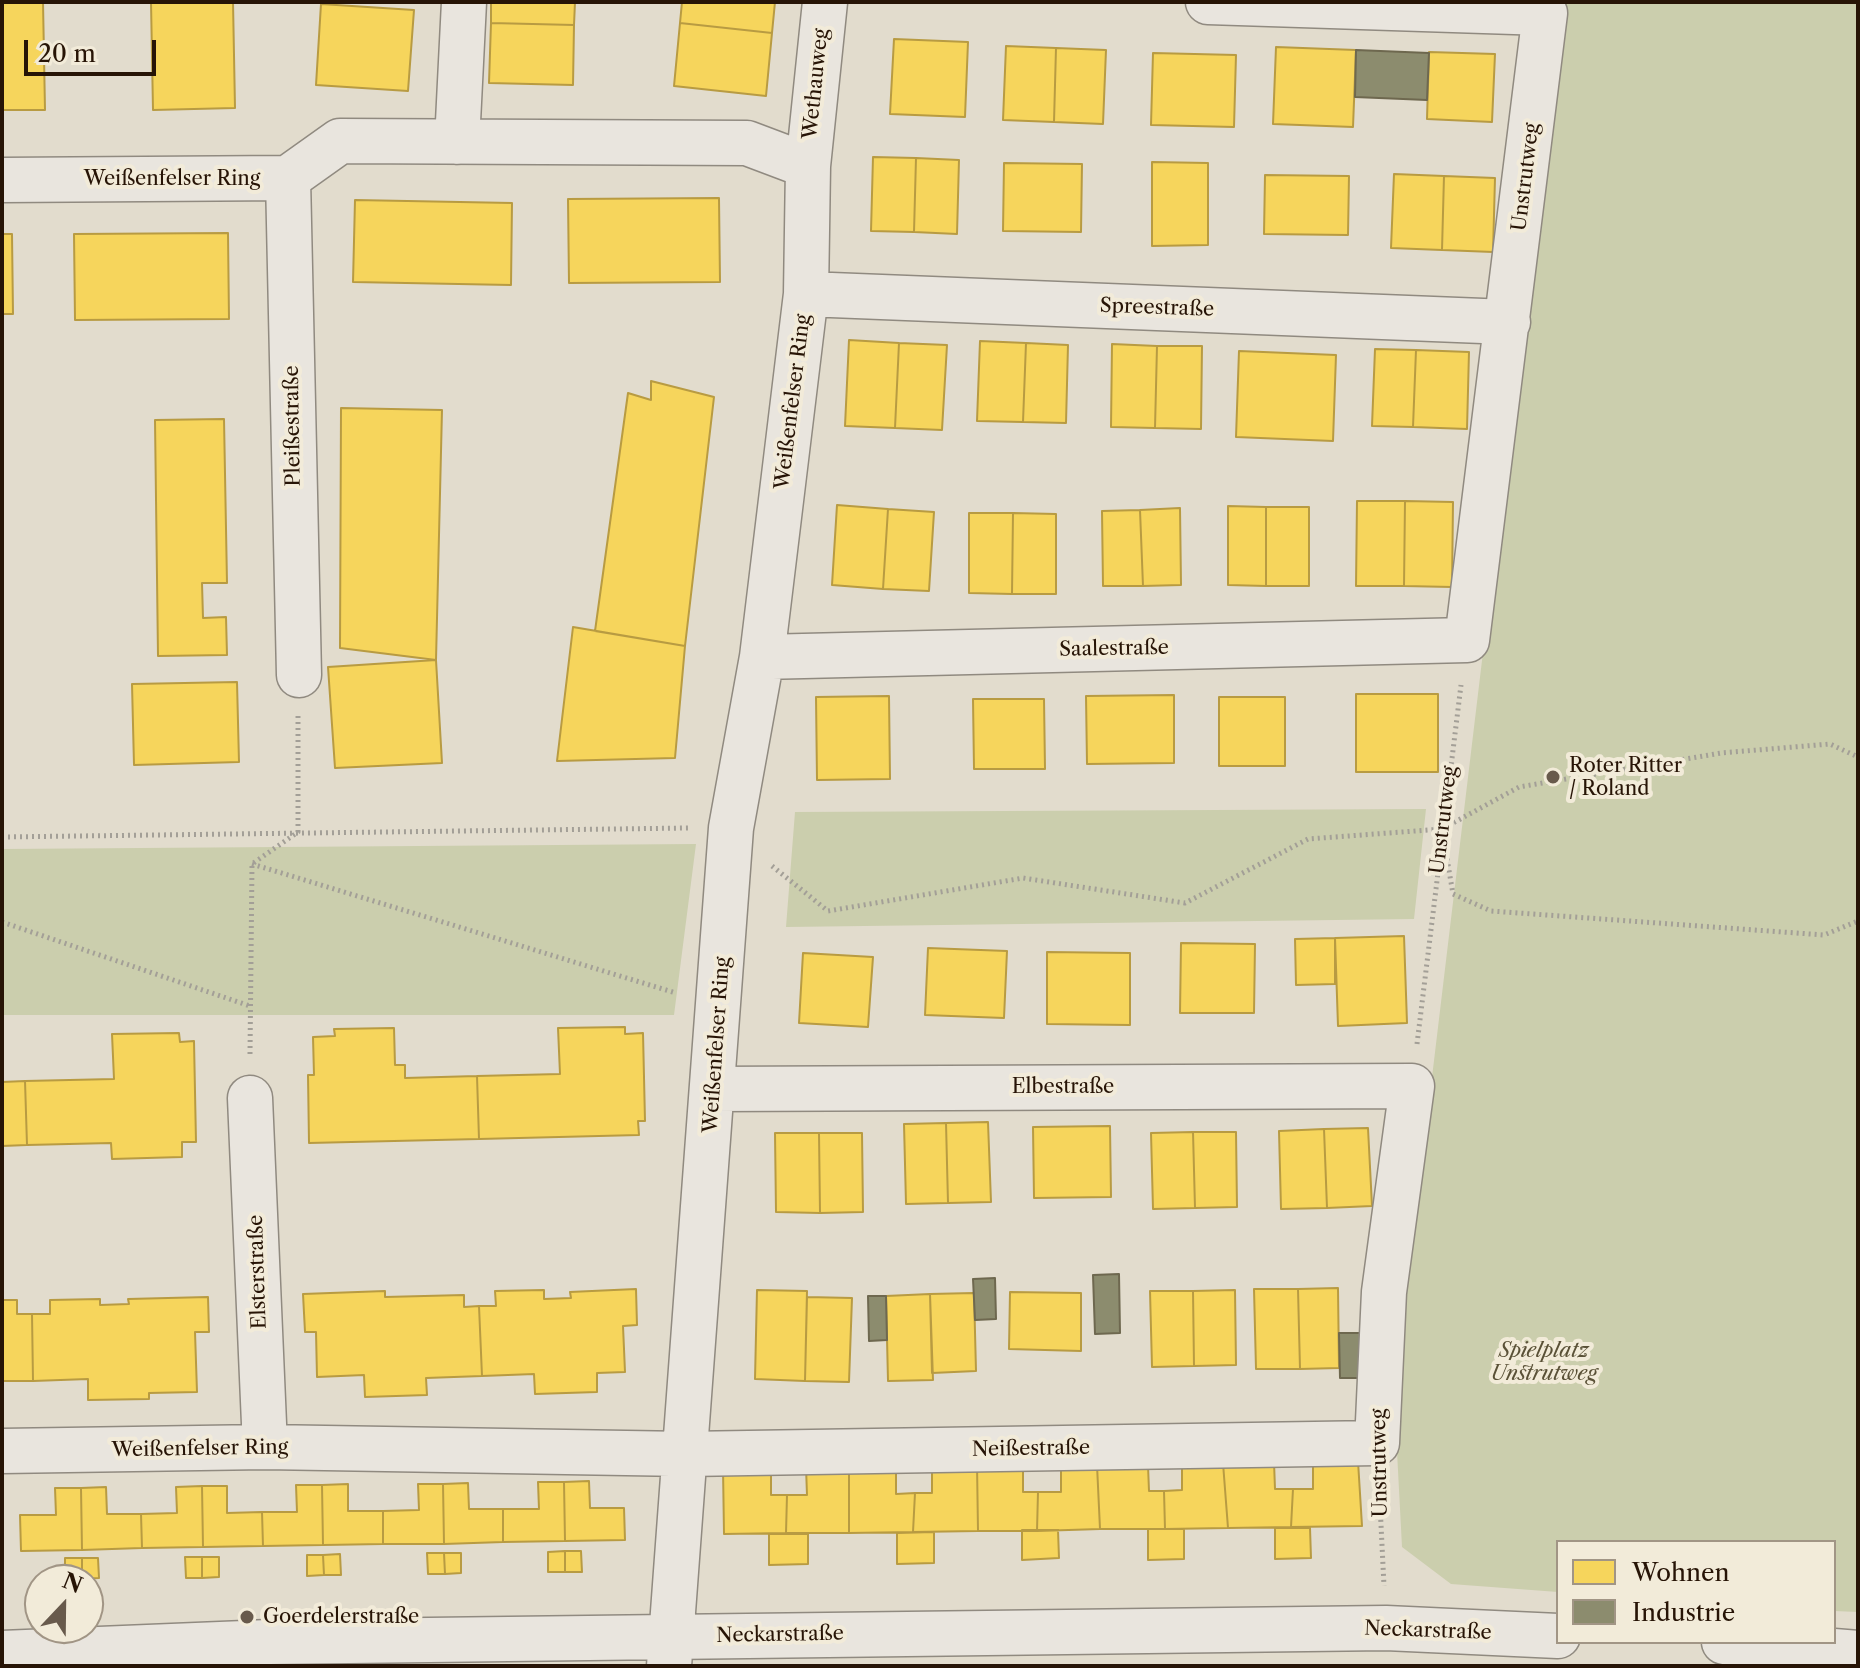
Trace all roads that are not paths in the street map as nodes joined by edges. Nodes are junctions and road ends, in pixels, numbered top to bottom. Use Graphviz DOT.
graph roads {
  1 [pos="464,2"];
  2 [pos="825,2"];
  3 [pos="1208,2"];
  4 [pos="457,142"];
  5 [pos="808,166"];
  6 [pos="288,178"];
  7 [pos="2,180"];
  8 [pos="806,294"];
  9 [pos="1508,322"];
  10 [pos="1467,640"];
  11 [pos="762,657"];
  12 [pos="299,675"];
  13 [pos="1412,1086"];
  14 [pos="714,1089"];
  15 [pos="250,1098"];
  16 [pos="1377,1443"];
  17 [pos="265,1447"];
  18 [pos="2,1451"];
  19 [pos="686,1454"];
  20 [pos="1556,1636"];
  21 [pos="1748,1650"];
  22 [pos="669,1651"];
  23 [pos="2,1653"];
  24 [pos="1858,1653"];
  25 [pos="82,1658"];
  1 -- 4 [label="street"];
  2 -- 5 [label="street, Wethauweg"];
  3 -- 9 [label="street, Unstrutweg"];
  4 -- 5 [label="street, Weißenfelser Ring"];
  4 -- 6 [label="street, Weißenfelser Ring"];
  5 -- 8 [label="street, Weißenfelser Ring"];
  6 -- 7 [label="street, Weißenfelser Ring"];
  6 -- 12 [label="street, Pleißestraße"];
  8 -- 9 [label="street, Spreestraße"];
  8 -- 11 [label="street, Weißenfelser Ring"];
  9 -- 10 [label="street, Unstrutweg"];
  10 -- 11 [label="street, Saalestraße"];
  11 -- 14 [label="street, Weißenfelser Ring"];
  13 -- 14 [label="street, Elbestraße"];
  13 -- 16 [label="street, Unstrutweg"];
  14 -- 19 [label="street, Weißenfelser Ring"];
  15 -- 17 [label="street, Elsterstraße"];
  16 -- 19 [label="street, Neißestraße"];
  17 -- 18 [label="street, Weißenfelser Ring"];
  17 -- 19 [label="street, Weißenfelser Ring"];
  19 -- 22 [label="street, Weißenfelser Ring"];
  20 -- 22 [label="street, Neckarstraße"];
  21 -- 24 [label="street"];
  22 -- 25 [label="street, Neckarstraße"];
  23 -- 25 [label="street, Neckarstraße"];
}
